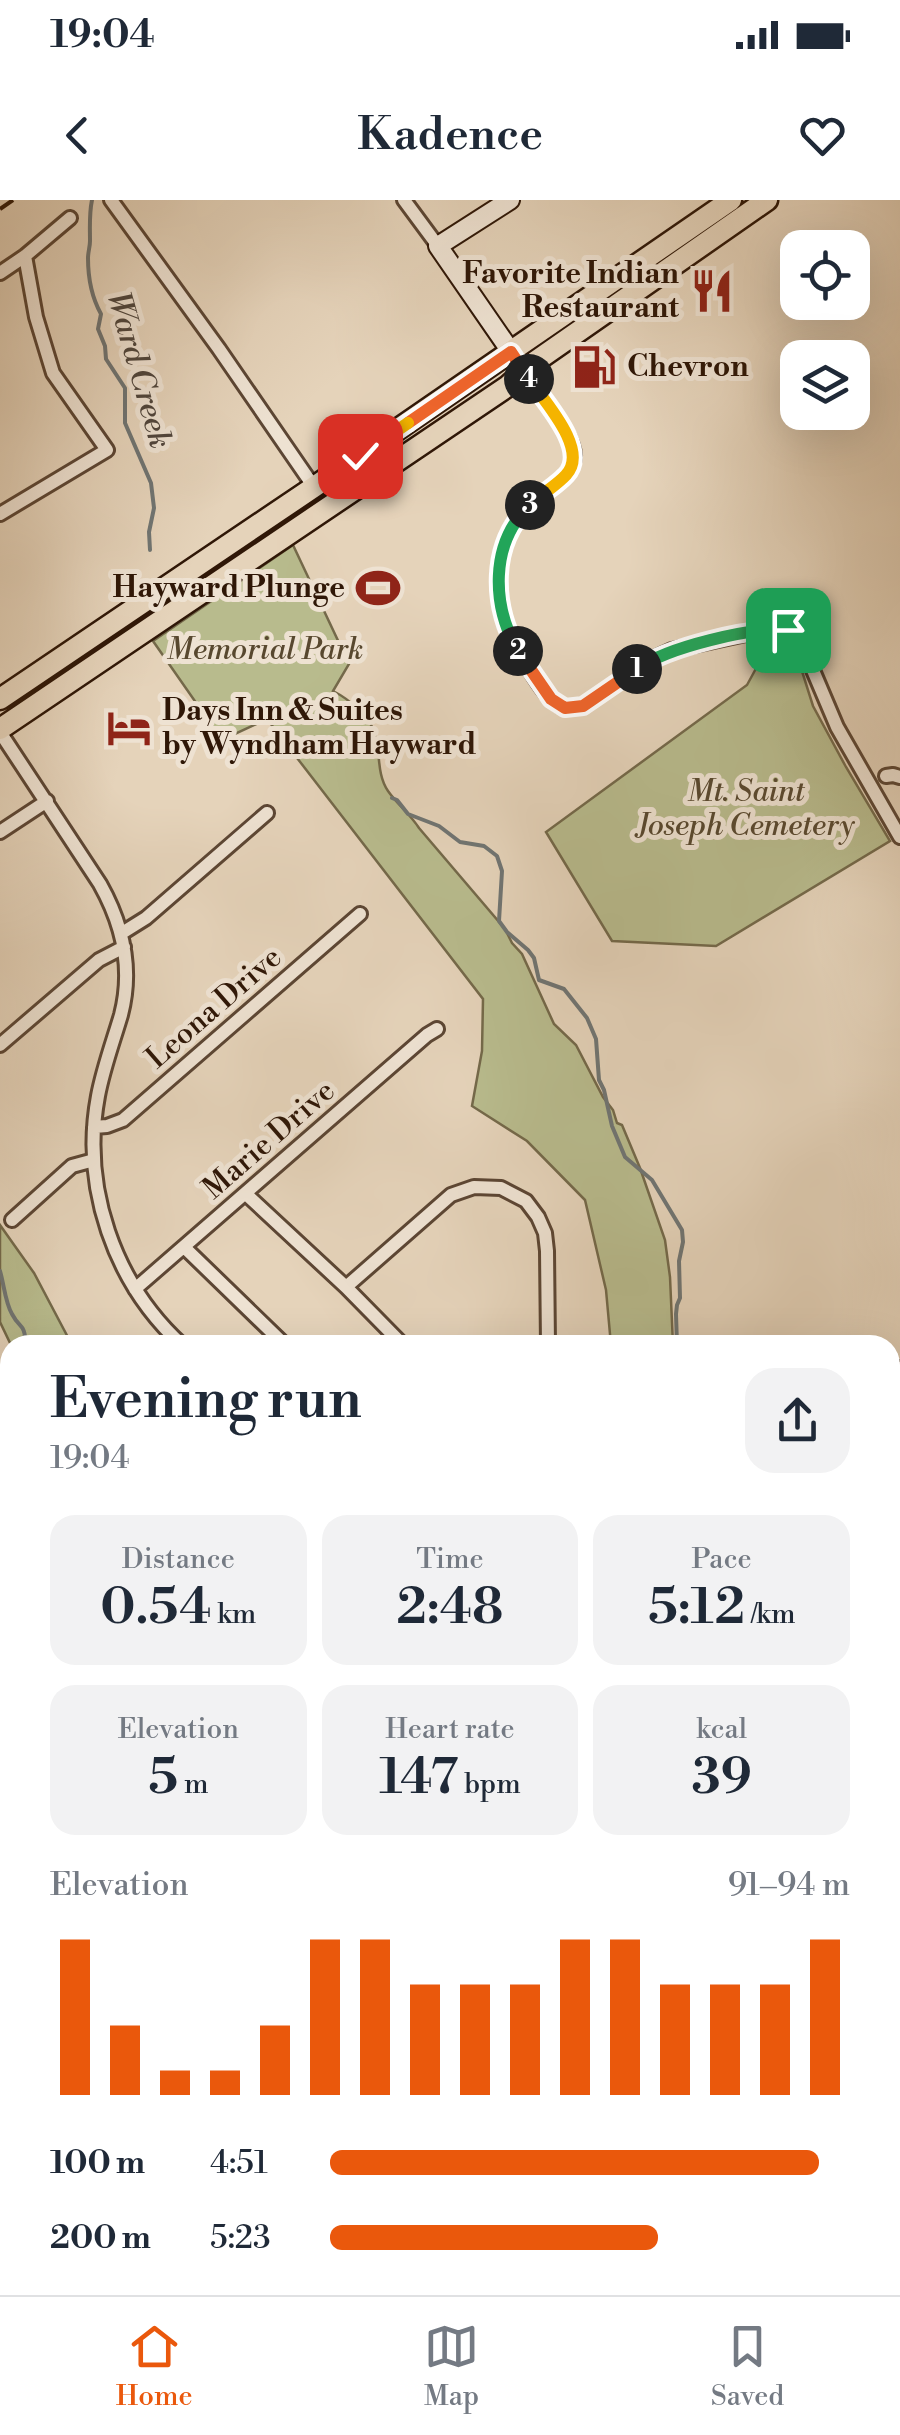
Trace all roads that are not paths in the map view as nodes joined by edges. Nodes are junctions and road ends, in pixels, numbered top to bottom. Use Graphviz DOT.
graph roads {
  1 [pos="111,200"];
  2 [pos="404,200"];
  3 [pos="510,200"];
  4 [pos="731,200"];
  5 [pos="767,200"];
  6 [pos="70,218"];
  7 [pos="438,246"];
  8 [pos="25,256"];
  9 [pos="0,273"];
  10 [pos="511,352"];
  11 [pos="525,372"];
  12 [pos="314,488"];
  13 [pos="0,514"];
  14 [pos="0,700"];
  15 [pos="0,730"];
  16 [pos="47,801"];
  17 [pos="267,813"];
  18 [pos="898,829"];
  19 [pos="0,832"];
  20 [pos="360,914"];
  21 [pos="123,940"];
  22 [pos="437,1029"];
  23 [pos="0,1046"];
  24 [pos="94,1127"];
  25 [pos="94,1160"];
  26 [pos="246,1194"];
  27 [pos="12,1220"];
  28 [pos="184,1247"];
  29 [pos="346,1286"];
  30 [pos="135,1289"];
  31 [pos="172,1335"];
  32 [pos="276,1335"];
  33 [pos="393,1335"];
  34 [pos="548,1335"];
  1 -- 12 [label="street"];
  2 -- 7 [label="street"];
  3 -- 7 [label="street"];
  4 -- 10 [label="main road"];
  5 -- 11 [label="main road"];
  6 -- 8 [label="street"];
  7 -- 10 [label="street"];
  8 -- 9 [label="street"];
  8 -- 13 [label="street"];
  10 -- 11 [label="street"];
  10 -- 12 [label="main road"];
  11 -- 15 [label="main road"];
  11 -- 18 [label="street"];
  12 -- 14 [label="main road"];
  15 -- 16 [label="street"];
  16 -- 19 [label="street"];
  16 -- 21 [label="street"];
  17 -- 21 [label="street"];
  20 -- 24 [label="street, Leona Drive"];
  21 -- 23 [label="street"];
  21 -- 24 [label="street"];
  22 -- 26 [label="street, Marie Drive"];
  24 -- 25 [label="street"];
  25 -- 27 [label="street"];
  25 -- 30 [label="street"];
  26 -- 28 [label="street, Marie Drive"];
  26 -- 29 [label="street"];
  28 -- 30 [label="street, Marie Drive"];
  28 -- 32 [label="street"];
  29 -- 33 [label="street"];
  29 -- 34 [label="street"];
  30 -- 31 [label="street"];
}
